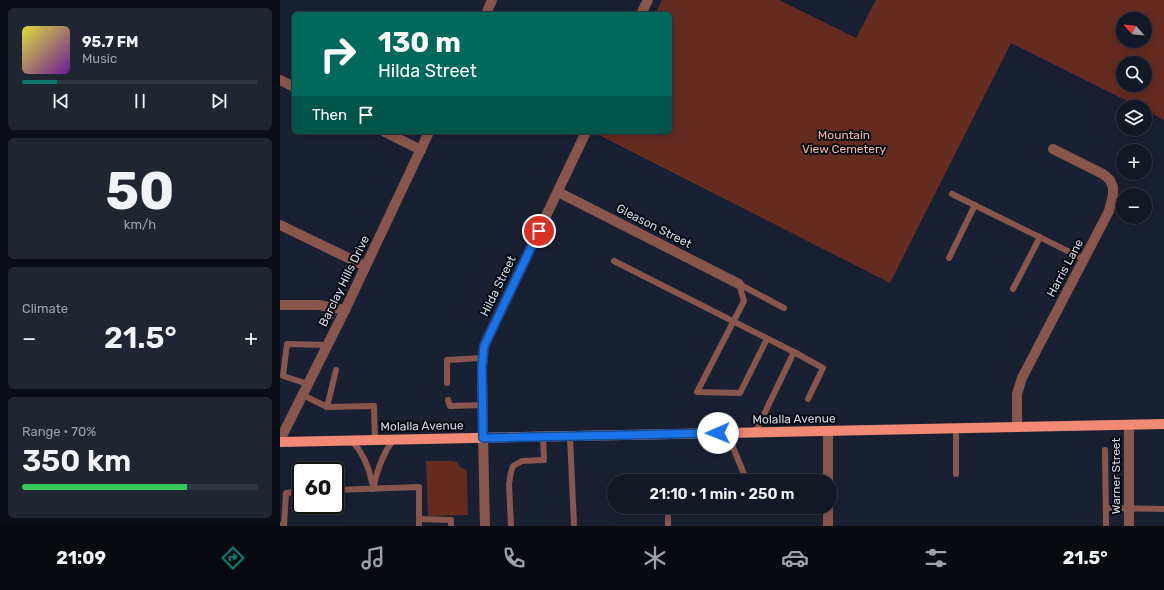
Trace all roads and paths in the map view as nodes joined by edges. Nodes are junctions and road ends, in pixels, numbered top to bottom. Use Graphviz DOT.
graph roads {
  1 [pos="492,0"];
  2 [pos="648,0"];
  3 [pos="487,12"];
  4 [pos="643,12"];
  5 [pos="280,80"];
  6 [pos="292,86"];
  7 [pos="389,134"];
  8 [pos="428,134"];
  9 [pos="585,134"];
  10 [pos="1053,149"];
  11 [pos="421,150"];
  12 [pos="558,192"];
  13 [pos="952,194"];
  14 [pos="975,205"];
  15 [pos="280,225"];
  16 [pos="1040,238"];
  17 [pos="949,258"];
  18 [pos="1084,259"];
  19 [pos="614,261"];
  20 [pos="365,266"];
  21 [pos="739,284"];
  22 [pos="1013,289"];
  23 [pos="280,305"];
  24 [pos="784,308"];
  25 [pos="344,310"];
  26 [pos="734,322"];
  27 [pos="768,339"];
  28 [pos="328,345"];
  29 [pos="794,352"];
  30 [pos="482,358"];
  31 [pos="336,370"];
  32 [pos="447,383"];
  33 [pos="308,384"];
  34 [pos="302,394"];
  35 [pos="808,399"];
  36 [pos="448,400"];
  37 [pos="482,405"];
  38 [pos="327,407"];
  39 [pos="1164,424"];
  40 [pos="1129,425"];
  41 [pos="1017,427"];
  42 [pos="956,428"];
  43 [pos="828,431"];
  44 [pos="731,433"];
  45 [pos="755,433"];
  46 [pos="570,436"];
  47 [pos="543,437"];
  48 [pos="483,438"];
  49 [pos="375,440"];
  50 [pos="394,440"];
  51 [pos="280,441"];
  52 [pos="352,441"];
  53 [pos="1105,450"];
  54 [pos="744,474"];
  55 [pos="828,474"];
  56 [pos="956,474"];
  57 [pos="373,489"];
  58 [pos="344,490"];
  59 [pos="292,492"];
  60 [pos="1106,508"];
  61 [pos="1130,509"];
  62 [pos="1164,509"];
  63 [pos="668,514"];
  64 [pos="828,514"];
  65 [pos="419,523"];
  66 [pos="280,525"];
  67 [pos="451,526"];
  68 [pos="485,526"];
  69 [pos="511,526"];
  70 [pos="574,526"];
  71 [pos="668,526"];
  72 [pos="828,526"];
  73 [pos="1106,526"];
  74 [pos="1129,526"];
  1 -- 3 [label="street"];
  2 -- 4 [label="street"];
  5 -- 6 [label="street"];
  7 -- 11 [label="street"];
  8 -- 11 [label="street, Barclay Hills Drive"];
  9 -- 12 [label="street, Hilda Street"];
  10 -- 18 [label="street, Harris Lane"];
  11 -- 20 [label="street, Barclay Hills Drive"];
  12 -- 21 [label="street, Gleason Street"];
  12 -- 30 [label="street, Hilda Street"];
  13 -- 14 [label="lane"];
  14 -- 16 [label="lane"];
  14 -- 17 [label="lane"];
  15 -- 20 [label="street"];
  16 -- 18 [label="lane"];
  16 -- 22 [label="lane"];
  18 -- 41 [label="street, Harris Lane"];
  19 -- 26 [label="lane"];
  20 -- 25 [label="street, Barclay Hills Drive"];
  21 -- 24 [label="lane"];
  21 -- 26 [label="lane"];
  23 -- 25 [label="street"];
  25 -- 28 [label="street, Barclay Hills Drive"];
  26 -- 27 [label="lane"];
  26 -- 27 [label="lane"];
  27 -- 29 [label="lane"];
  28 -- 33 [label="street, Barclay Hills Drive"];
  28 -- 33 [label="lane"];
  29 -- 35 [label="lane"];
  29 -- 45 [label="lane"];
  30 -- 32 [label="lane"];
  30 -- 37 [label="street, Hilda Street"];
  31 -- 38 [label="lane"];
  33 -- 34 [label="street, Barclay Hills Drive"];
  34 -- 38 [label="lane"];
  34 -- 51 [label="street, Barclay Hills Drive"];
  36 -- 37 [label="lane"];
  37 -- 48 [label="street, Hilda Street"];
  38 -- 49 [label="lane"];
  39 -- 40 [label="main road, Molalla Avenue"];
  40 -- 41 [label="main road, Molalla Avenue"];
  40 -- 61 [label="street, Warner Street"];
  41 -- 42 [label="main road, Molalla Avenue"];
  42 -- 43 [label="main road, Molalla Avenue"];
  42 -- 56 [label="lane"];
  43 -- 45 [label="main road, Molalla Avenue"];
  43 -- 55 [label="street"];
  44 -- 45 [label="main road, Molalla Avenue"];
  44 -- 46 [label="main road, Molalla Avenue"];
  44 -- 54 [label="lane"];
  46 -- 47 [label="main road, Molalla Avenue"];
  46 -- 70 [label="lane"];
  47 -- 48 [label="main road, Molalla Avenue"];
  47 -- 69 [label="lane"];
  48 -- 50 [label="main road, Molalla Avenue"];
  48 -- 68 [label="street, Hilda Street"];
  49 -- 50 [label="main road, Molalla Avenue"];
  49 -- 52 [label="main road, Molalla Avenue"];
  50 -- 57 [label="lane"];
  51 -- 52 [label="main road, Molalla Avenue"];
  52 -- 57 [label="lane"];
  53 -- 60 [label="lane"];
  57 -- 58 [label="lane"];
  57 -- 65 [label="lane"];
  59 -- 66 [label="lane"];
  60 -- 61 [label="lane"];
  60 -- 73 [label="lane"];
  61 -- 62 [label="lane"];
  61 -- 74 [label="street, Warner Street"];
  63 -- 71 [label="lane"];
  64 -- 72 [label="street"];
  65 -- 67 [label="lane"];
}
